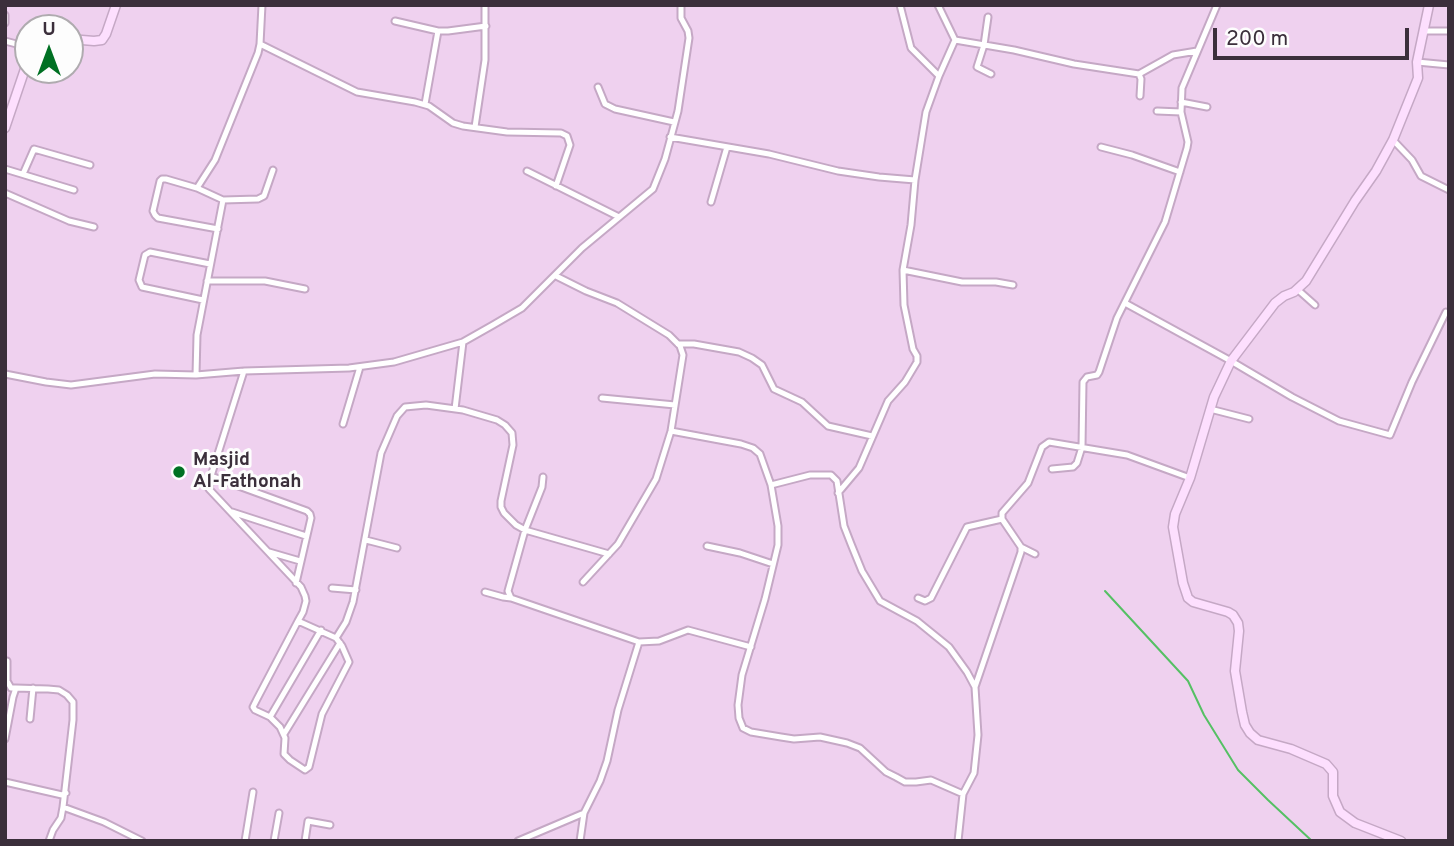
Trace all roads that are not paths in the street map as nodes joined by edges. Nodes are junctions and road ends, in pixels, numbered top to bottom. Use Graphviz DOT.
graph roads {
  1 [pos="116,5"];
  2 [pos="262,5"];
  3 [pos="485,5"];
  4 [pos="681,5"];
  5 [pos="900,5"];
  6 [pos="938,5"];
  7 [pos="1217,5"];
  8 [pos="1429,5"];
  9 [pos="5,15"];
  10 [pos="988,18"];
  11 [pos="395,21"];
  12 [pos="5,23"];
  13 [pos="486,26"];
  14 [pos="438,31"];
  15 [pos="1424,31"];
  16 [pos="1449,31"];
  17 [pos="84,40"];
  18 [pos="955,40"];
  19 [pos="260,44"];
  20 [pos="984,45"];
  21 [pos="1197,51"];
  22 [pos="1416,62"];
  23 [pos="1449,65"];
  24 [pos="991,74"];
  25 [pos="1139,74"];
  26 [pos="939,76"];
  27 [pos="20,84"];
  28 [pos="598,87"];
  29 [pos="1140,96"];
  30 [pos="1181,103"];
  31 [pos="425,104"];
  32 [pos="1208,107"];
  33 [pos="1157,111"];
  34 [pos="1181,111"];
  35 [pos="674,122"];
  36 [pos="5,127"];
  37 [pos="475,127"];
  38 [pos="670,137"];
  39 [pos="1393,140"];
  40 [pos="727,147"];
  41 [pos="1101,147"];
  42 [pos="90,165"];
  43 [pos="5,169"];
  44 [pos="273,170"];
  45 [pos="527,171"];
  46 [pos="1180,173"];
  47 [pos="23,174"];
  48 [pos="915,180"];
  49 [pos="556,186"];
  50 [pos="197,188"];
  51 [pos="74,190"];
  52 [pos="1449,190"];
  53 [pos="5,193"];
  54 [pos="223,200"];
  55 [pos="711,202"];
  56 [pos="619,217"];
  57 [pos="94,228"];
  58 [pos="218,229"];
  59 [pos="210,264"];
  60 [pos="903,270"];
  61 [pos="556,276"];
  62 [pos="207,281"];
  63 [pos="1013,285"];
  64 [pos="304,289"];
  65 [pos="1297,289"];
  66 [pos="203,300"];
  67 [pos="1125,303"];
  68 [pos="1315,305"];
  69 [pos="1449,313"];
  70 [pos="463,342"];
  71 [pos="678,344"];
  72 [pos="1231,361"];
  73 [pos="360,367"];
  74 [pos="244,371"];
  75 [pos="5,374"];
  76 [pos="196,375"];
  77 [pos="602,398"];
  78 [pos="675,405"];
  79 [pos="455,409"];
  80 [pos="1210,409"];
  81 [pos="1249,419"];
  82 [pos="343,424"];
  83 [pos="671,431"];
  84 [pos="872,436"];
  85 [pos="1082,447"];
  86 [pos="1052,469"];
  87 [pos="211,476"];
  88 [pos="543,477"];
  89 [pos="1189,478"];
  90 [pos="771,485"];
  91 [pos="838,493"];
  92 [pos="229,511"];
  93 [pos="1002,519"];
  94 [pos="525,530"];
  95 [pos="306,536"];
  96 [pos="366,540"];
  97 [pos="706,546"];
  98 [pos="1021,547"];
  99 [pos="397,548"];
  100 [pos="267,551"];
  101 [pos="609,554"];
  102 [pos="1035,554"];
  103 [pos="300,561"];
  104 [pos="773,564"];
  105 [pos="583,582"];
  106 [pos="296,583"];
  107 [pos="332,588"];
  108 [pos="356,590"];
  109 [pos="485,592"];
  110 [pos="511,598"];
  111 [pos="918,598"];
  112 [pos="298,621"];
  113 [pos="321,630"];
  114 [pos="338,641"];
  115 [pos="639,642"];
  116 [pos="751,647"];
  117 [pos="7,660"];
  118 [pos="975,687"];
  119 [pos="16,688"];
  120 [pos="33,688"];
  121 [pos="270,718"];
  122 [pos="30,719"];
  123 [pos="284,734"];
  124 [pos="5,738"];
  125 [pos="5,782"];
  126 [pos="253,792"];
  127 [pos="66,793"];
  128 [pos="963,794"];
  129 [pos="63,807"];
  130 [pos="279,813"];
  131 [pos="584,813"];
  132 [pos="330,825"];
  133 [pos="49,841"];
  134 [pos="142,841"];
  135 [pos="245,841"];
  136 [pos="274,841"];
  137 [pos="305,841"];
  138 [pos="518,841"];
  139 [pos="580,841"];
  140 [pos="958,841"];
  141 [pos="1401,841"];
  1 -- 17 [label="street"];
  2 -- 19 [label="street"];
  3 -- 13 [label="street"];
  4 -- 35 [label="street"];
  5 -- 26 [label="street"];
  6 -- 18 [label="street"];
  7 -- 21 [label="street"];
  8 -- 15 [label="street"];
  9 -- 12 [label="street"];
  10 -- 20 [label="street"];
  11 -- 14 [label="street"];
  13 -- 14 [label="street"];
  13 -- 37 [label="street"];
  14 -- 31 [label="street"];
  15 -- 16 [label="street"];
  15 -- 22 [label="street"];
  18 -- 20 [label="street"];
  18 -- 26 [label="street"];
  19 -- 31 [label="street"];
  19 -- 50 [label="street"];
  20 -- 24 [label="street"];
  20 -- 25 [label="street"];
  21 -- 25 [label="street"];
  21 -- 30 [label="street"];
  22 -- 23 [label="street"];
  22 -- 39 [label="street"];
  25 -- 29 [label="street"];
  26 -- 48 [label="street"];
  27 -- 36 [label="street"];
  28 -- 35 [label="street"];
  30 -- 32 [label="street"];
  30 -- 34 [label="street"];
  31 -- 37 [label="street"];
  33 -- 34 [label="street"];
  34 -- 46 [label="street"];
  35 -- 38 [label="street"];
  37 -- 49 [label="street"];
  38 -- 40 [label="street"];
  38 -- 56 [label="street"];
  39 -- 52 [label="street"];
  39 -- 65 [label="street"];
  40 -- 48 [label="street"];
  40 -- 55 [label="street"];
  41 -- 46 [label="street"];
  42 -- 47 [label="street"];
  43 -- 47 [label="street"];
  44 -- 54 [label="street"];
  45 -- 49 [label="street"];
  46 -- 67 [label="street"];
  47 -- 51 [label="street"];
  48 -- 60 [label="street"];
  49 -- 56 [label="street"];
  50 -- 54 [label="street"];
  50 -- 58 [label="street"];
  53 -- 57 [label="street"];
  54 -- 58 [label="street"];
  56 -- 61 [label="street"];
  58 -- 59 [label="street"];
  59 -- 62 [label="street"];
  59 -- 66 [label="street"];
  60 -- 63 [label="street"];
  60 -- 84 [label="street"];
  61 -- 70 [label="street"];
  61 -- 71 [label="street"];
  62 -- 64 [label="street"];
  62 -- 66 [label="street"];
  65 -- 68 [label="street"];
  65 -- 72 [label="street"];
  66 -- 76 [label="street"];
  67 -- 72 [label="street"];
  67 -- 85 [label="street"];
  69 -- 72 [label="street"];
  70 -- 73 [label="street"];
  70 -- 79 [label="street"];
  71 -- 78 [label="street"];
  71 -- 84 [label="street"];
  72 -- 80 [label="street"];
  73 -- 74 [label="street"];
  73 -- 82 [label="street"];
  74 -- 76 [label="street"];
  74 -- 87 [label="street"];
  75 -- 76 [label="street"];
  77 -- 78 [label="street"];
  78 -- 83 [label="street"];
  79 -- 94 [label="street"];
  79 -- 96 [label="street"];
  80 -- 81 [label="street"];
  80 -- 89 [label="street"];
  83 -- 90 [label="street"];
  83 -- 101 [label="street"];
  84 -- 91 [label="street"];
  85 -- 86 [label="street"];
  85 -- 89 [label="street"];
  85 -- 93 [label="street"];
  87 -- 92 [label="street"];
  87 -- 95 [label="street"];
  88 -- 94 [label="street"];
  89 -- 141 [label="street"];
  90 -- 91 [label="street"];
  90 -- 104 [label="street"];
  91 -- 118 [label="street"];
  92 -- 95 [label="street"];
  92 -- 100 [label="street"];
  93 -- 98 [label="street"];
  93 -- 111 [label="street"];
  94 -- 101 [label="street"];
  94 -- 110 [label="street"];
  95 -- 103 [label="street"];
  96 -- 99 [label="street"];
  96 -- 108 [label="street"];
  97 -- 104 [label="street"];
  98 -- 102 [label="street"];
  98 -- 118 [label="street"];
  100 -- 103 [label="street"];
  100 -- 106 [label="street"];
  101 -- 105 [label="street"];
  103 -- 106 [label="street"];
  104 -- 116 [label="street"];
  106 -- 112 [label="street"];
  107 -- 108 [label="street"];
  108 -- 114 [label="street"];
  109 -- 110 [label="street"];
  110 -- 115 [label="street"];
  112 -- 113 [label="street"];
  112 -- 121 [label="street"];
  113 -- 114 [label="street"];
  113 -- 121 [label="street"];
  114 -- 123 [label="street"];
  114 -- 123 [label="street"];
  115 -- 116 [label="street"];
  115 -- 131 [label="street"];
  116 -- 128 [label="street"];
  117 -- 119 [label="street"];
  118 -- 128 [label="street"];
  119 -- 120 [label="street"];
  119 -- 124 [label="street"];
  120 -- 122 [label="street"];
  120 -- 127 [label="street"];
  121 -- 123 [label="street"];
  125 -- 127 [label="street"];
  126 -- 135 [label="street"];
  127 -- 129 [label="street"];
  128 -- 140 [label="street"];
  129 -- 133 [label="street"];
  129 -- 134 [label="street"];
  130 -- 136 [label="street"];
  131 -- 138 [label="street"];
  131 -- 139 [label="street"];
  132 -- 137 [label="street"];
}
